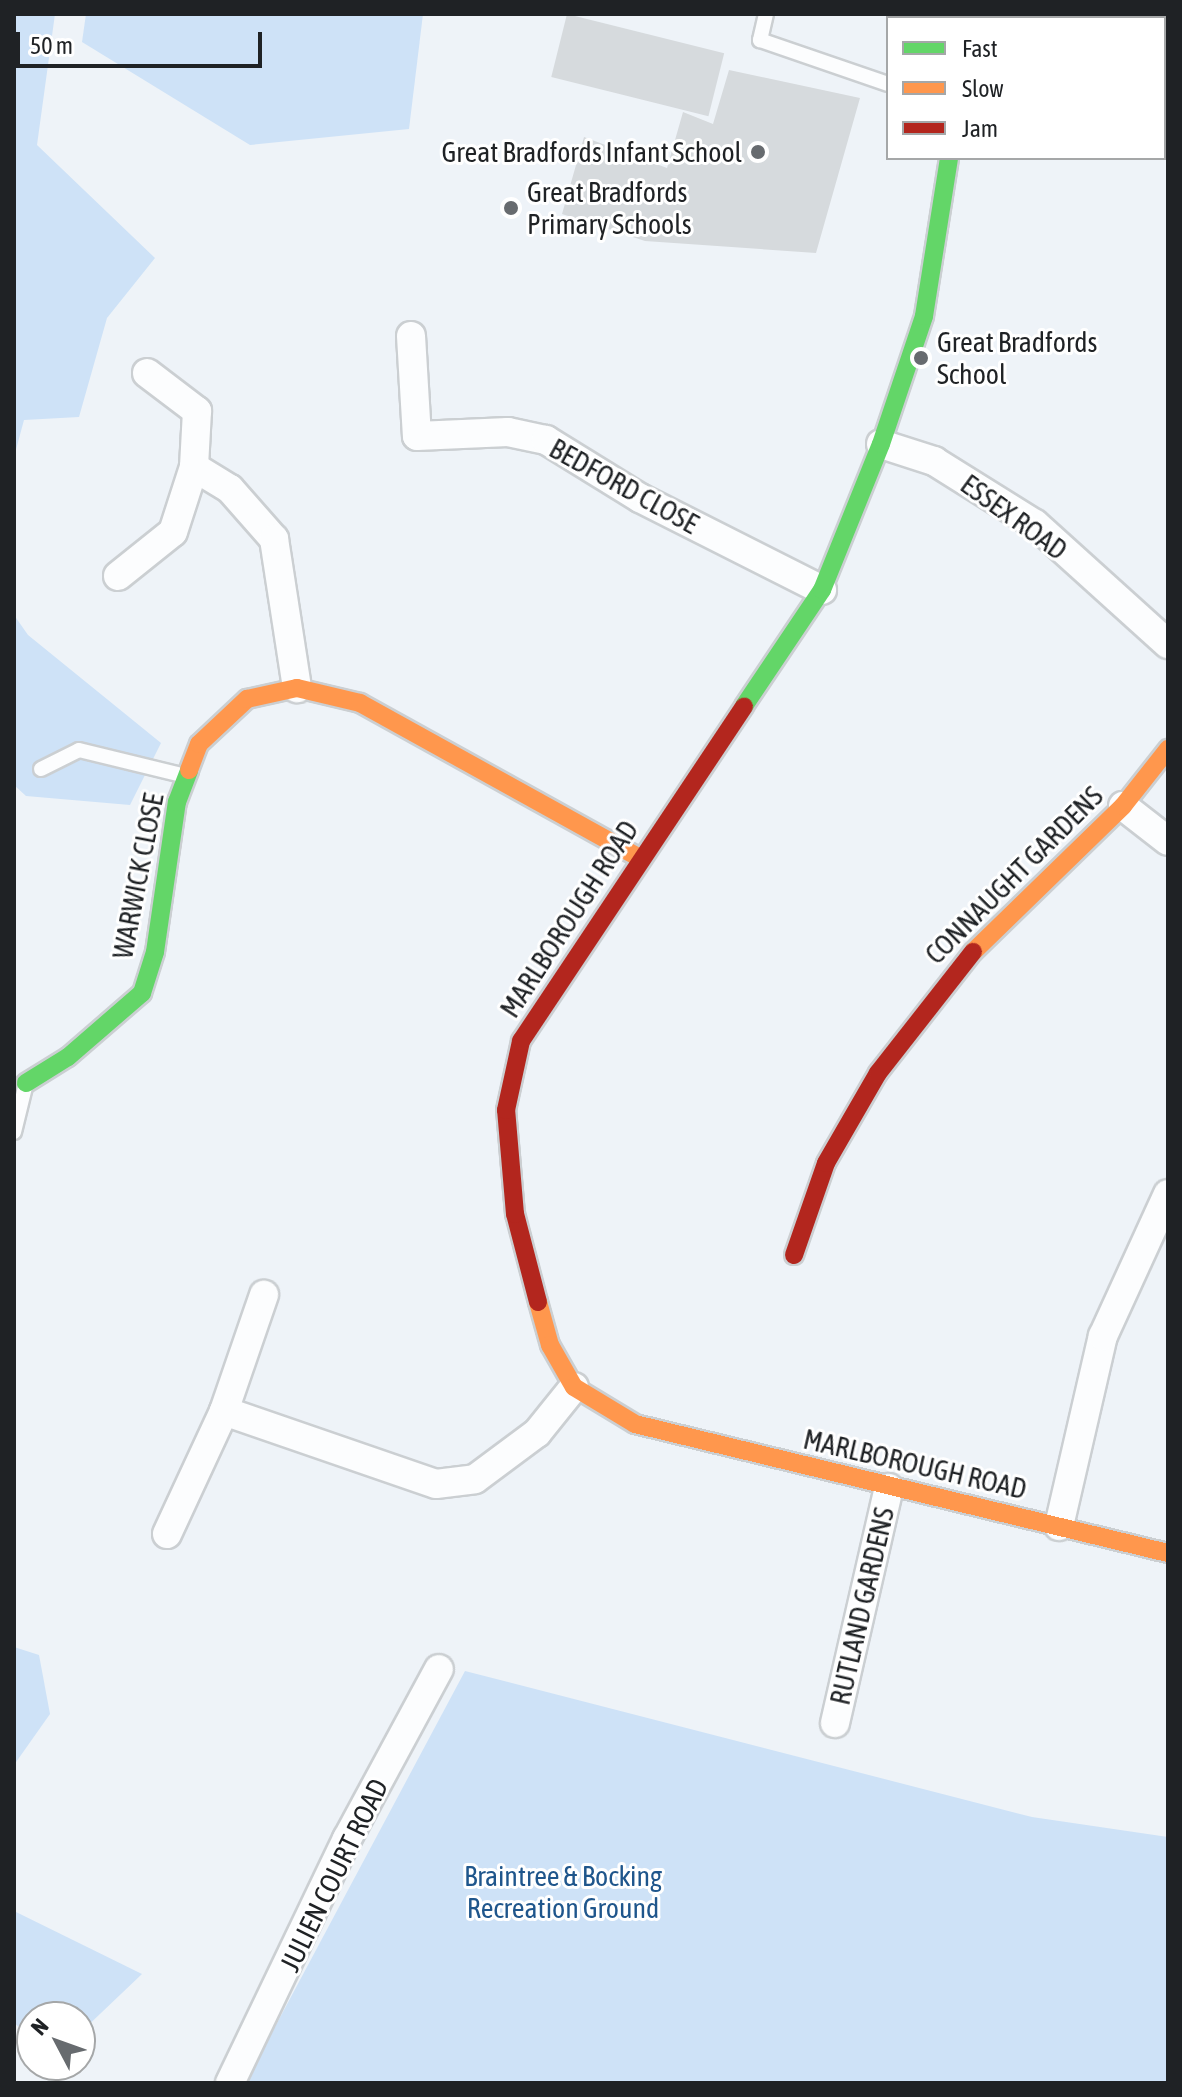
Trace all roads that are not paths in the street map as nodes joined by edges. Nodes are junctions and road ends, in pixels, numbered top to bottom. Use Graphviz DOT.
graph roads {
  1 [pos="766,14"];
  2 [pos="886,83"];
  3 [pos="949,160"];
  4 [pos="411,336"];
  5 [pos="147,373"];
  6 [pos="881,444"];
  7 [pos="194,467"];
  8 [pos="118,576"];
  9 [pos="822,590"];
  10 [pos="1168,644"];
  11 [pos="297,688"];
  12 [pos="1168,749"];
  13 [pos="41,769"];
  14 [pos="187,776"];
  15 [pos="1123,806"];
  16 [pos="1168,841"];
  17 [pos="642,859"];
  18 [pos="20,1082"];
  19 [pos="14,1132"];
  20 [pos="1166,1201"];
  21 [pos="794,1255"];
  22 [pos="264,1295"];
  23 [pos="574,1387"];
  24 [pos="224,1411"];
  25 [pos="889,1488"];
  26 [pos="1059,1526"];
  27 [pos="167,1534"];
  28 [pos="1168,1553"];
  29 [pos="439,1669"];
  30 [pos="835,1723"];
  31 [pos="230,2083"];
  1 -- 2 [label="lane"];
  3 -- 6 [label="street, MARLBOROUGH ROAD"];
  4 -- 9 [label="street, BEDFORD CLOSE"];
  5 -- 7 [label="street"];
  6 -- 9 [label="street, MARLBOROUGH ROAD"];
  6 -- 10 [label="street, ESSEX ROAD"];
  7 -- 8 [label="street"];
  7 -- 11 [label="street"];
  9 -- 17 [label="street, MARLBOROUGH ROAD"];
  11 -- 14 [label="street, WARWICK CLOSE"];
  11 -- 17 [label="street, WARWICK CLOSE"];
  12 -- 15 [label="street, CONNAUGHT GARDENS"];
  13 -- 14 [label="lane"];
  14 -- 18 [label="street, WARWICK CLOSE"];
  15 -- 16 [label="street"];
  15 -- 21 [label="street, CONNAUGHT GARDENS"];
  17 -- 23 [label="street, MARLBOROUGH ROAD"];
  18 -- 19 [label="lane"];
  20 -- 26 [label="street"];
  22 -- 24 [label="street"];
  23 -- 24 [label="street"];
  23 -- 25 [label="street, MARLBOROUGH ROAD"];
  24 -- 27 [label="street"];
  25 -- 26 [label="street, MARLBOROUGH ROAD"];
  25 -- 30 [label="street, RUTLAND GARDENS"];
  26 -- 28 [label="street, MARLBOROUGH ROAD"];
  29 -- 31 [label="street, JULIEN COURT ROAD"];
}
